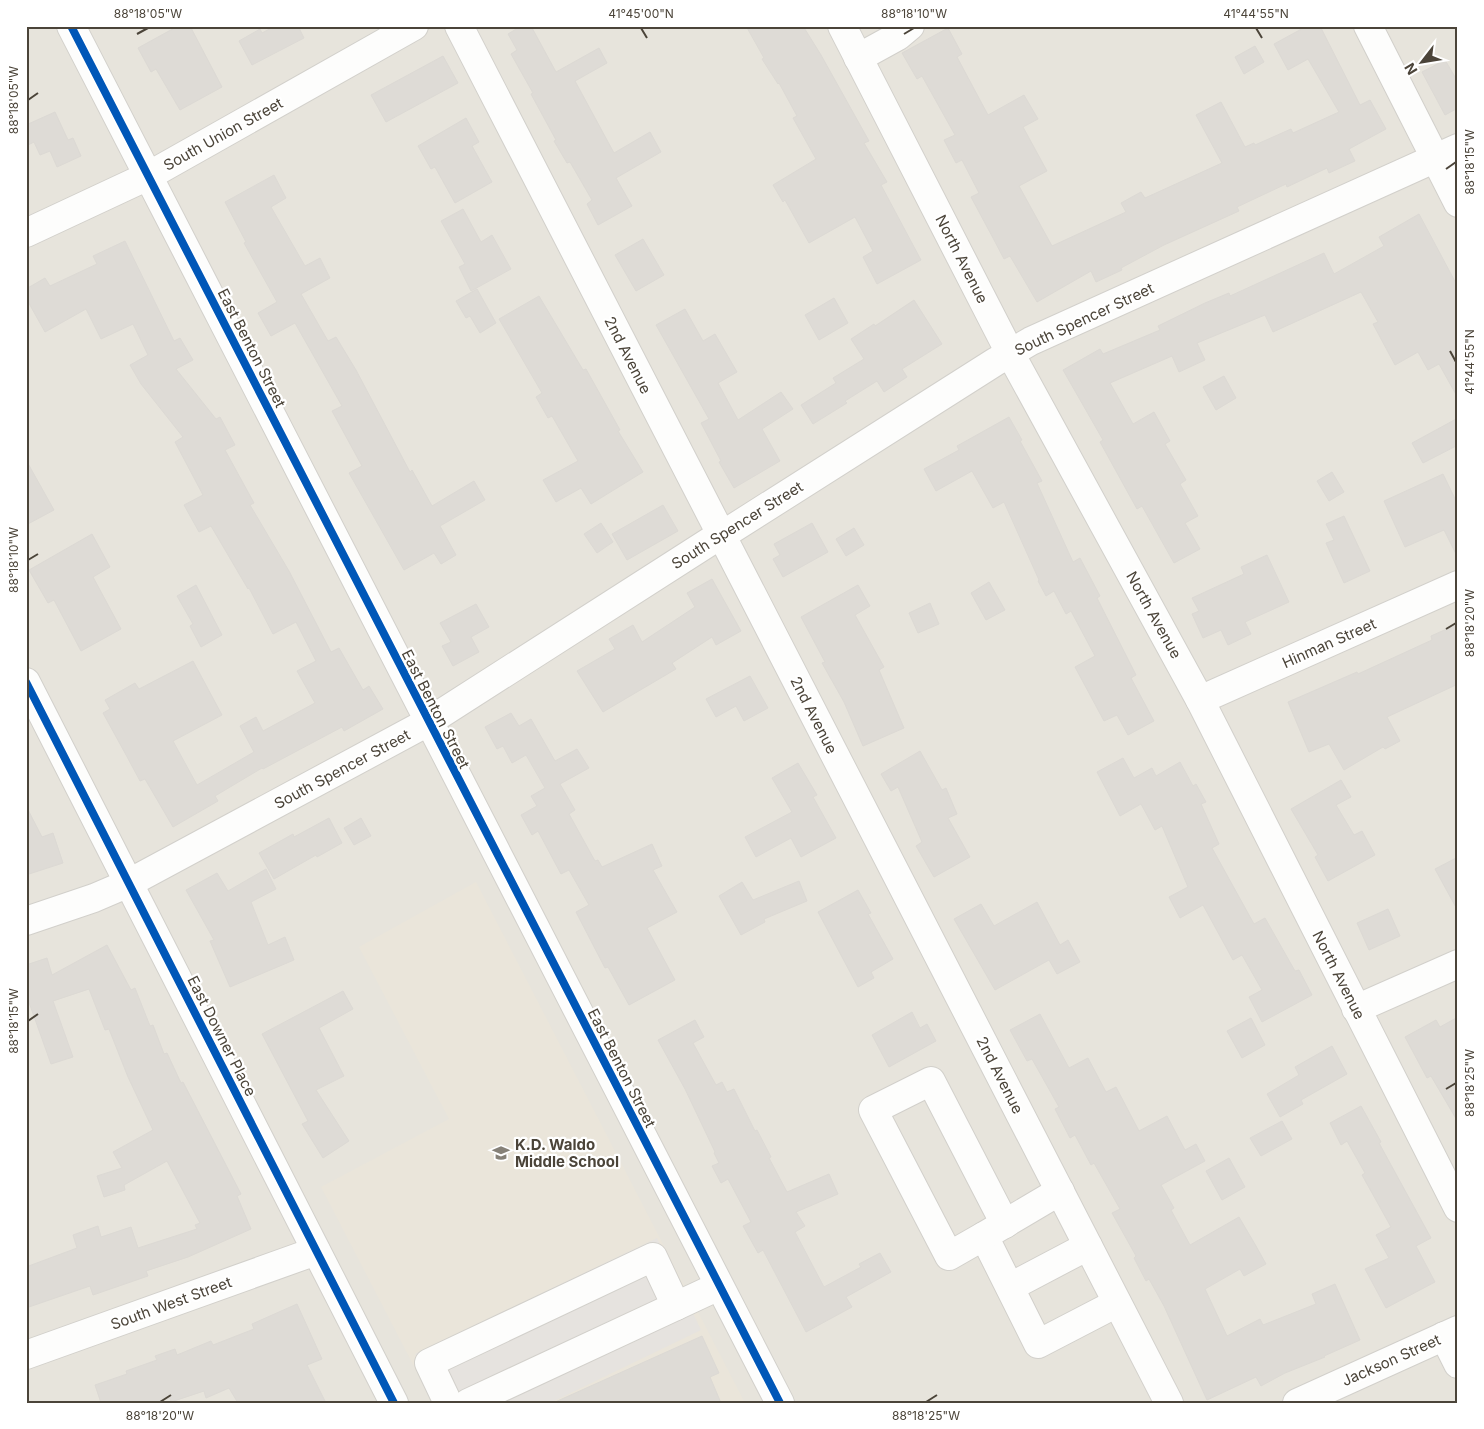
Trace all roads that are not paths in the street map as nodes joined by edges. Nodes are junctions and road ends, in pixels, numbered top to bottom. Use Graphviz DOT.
graph roads {
  1 [pos="71,26"];
  2 [pos="414,26"];
  3 [pos="459,26"];
  4 [pos="842,26"];
  5 [pos="910,26"];
  6 [pos="1368,26"];
  7 [pos="858,58"];
  8 [pos="1446,153"];
  9 [pos="148,176"];
  10 [pos="1458,203"];
  11 [pos="26,233"];
  12 [pos="1010,353"];
  13 [pos="722,536"];
  14 [pos="1458,585"];
  15 [pos="26,682"];
  16 [pos="1200,700"];
  17 [pos="428,722"];
  18 [pos="129,883"];
  19 [pos="26,922"];
  20 [pos="1458,964"];
  21 [pos="1356,1009"];
  22 [pos="1060,1192"];
  23 [pos="1458,1208"];
  24 [pos="994,1230"];
  25 [pos="1088,1246"];
  26 [pos="316,1251"];
  27 [pos="719,1286"];
  28 [pos="1010,1287"];
  29 [pos="1118,1302"];
  30 [pos="676,1306"];
  31 [pos="1451,1333"];
  32 [pos="26,1355"];
  33 [pos="1458,1364"];
  34 [pos="509,1394"];
  35 [pos="394,1403"];
  36 [pos="448,1403"];
  37 [pos="468,1403"];
  38 [pos="780,1403"];
  39 [pos="1169,1403"];
  40 [pos="1297,1403"];
  1 -- 9 [label="street, East Benton Street"];
  2 -- 9 [label="street, South Union Street"];
  3 -- 13 [label="street, 2nd Avenue"];
  4 -- 7 [label="street, North Avenue"];
  5 -- 7 [label="street"];
  6 -- 8 [label="street"];
  7 -- 12 [label="street, North Avenue"];
  8 -- 10 [label="street"];
  8 -- 12 [label="street, South Spencer Street"];
  9 -- 11 [label="street, South Union Street"];
  9 -- 17 [label="street, East Benton Street"];
  12 -- 13 [label="street, South Spencer Street"];
  12 -- 16 [label="street, North Avenue"];
  13 -- 17 [label="street, South Spencer Street"];
  13 -- 22 [label="street, 2nd Avenue"];
  14 -- 16 [label="street, Hinman Street"];
  15 -- 18 [label="street, East Downer Place"];
  16 -- 21 [label="street, North Avenue"];
  17 -- 18 [label="street, South Spencer Street"];
  17 -- 27 [label="street, East Benton Street"];
  18 -- 19 [label="street, South Spencer Street"];
  18 -- 26 [label="street, East Downer Place"];
  20 -- 21 [label="street"];
  21 -- 23 [label="street, North Avenue"];
  22 -- 24 [label="street"];
  22 -- 25 [label="street, 2nd Avenue"];
  24 -- 24 [label="street"];
  24 -- 28 [label="street"];
  25 -- 28 [label="street"];
  25 -- 29 [label="street, 2nd Avenue"];
  26 -- 32 [label="street, South West Street"];
  26 -- 35 [label="street, East Downer Place"];
  27 -- 30 [label="street"];
  27 -- 38 [label="street, East Benton Street"];
  28 -- 29 [label="street"];
  29 -- 39 [label="street, 2nd Avenue"];
  30 -- 34 [label="street"];
  30 -- 36 [label="street"];
  31 -- 33 [label="street"];
  31 -- 40 [label="street, Jackson Street"];
  34 -- 37 [label="street"];
}
